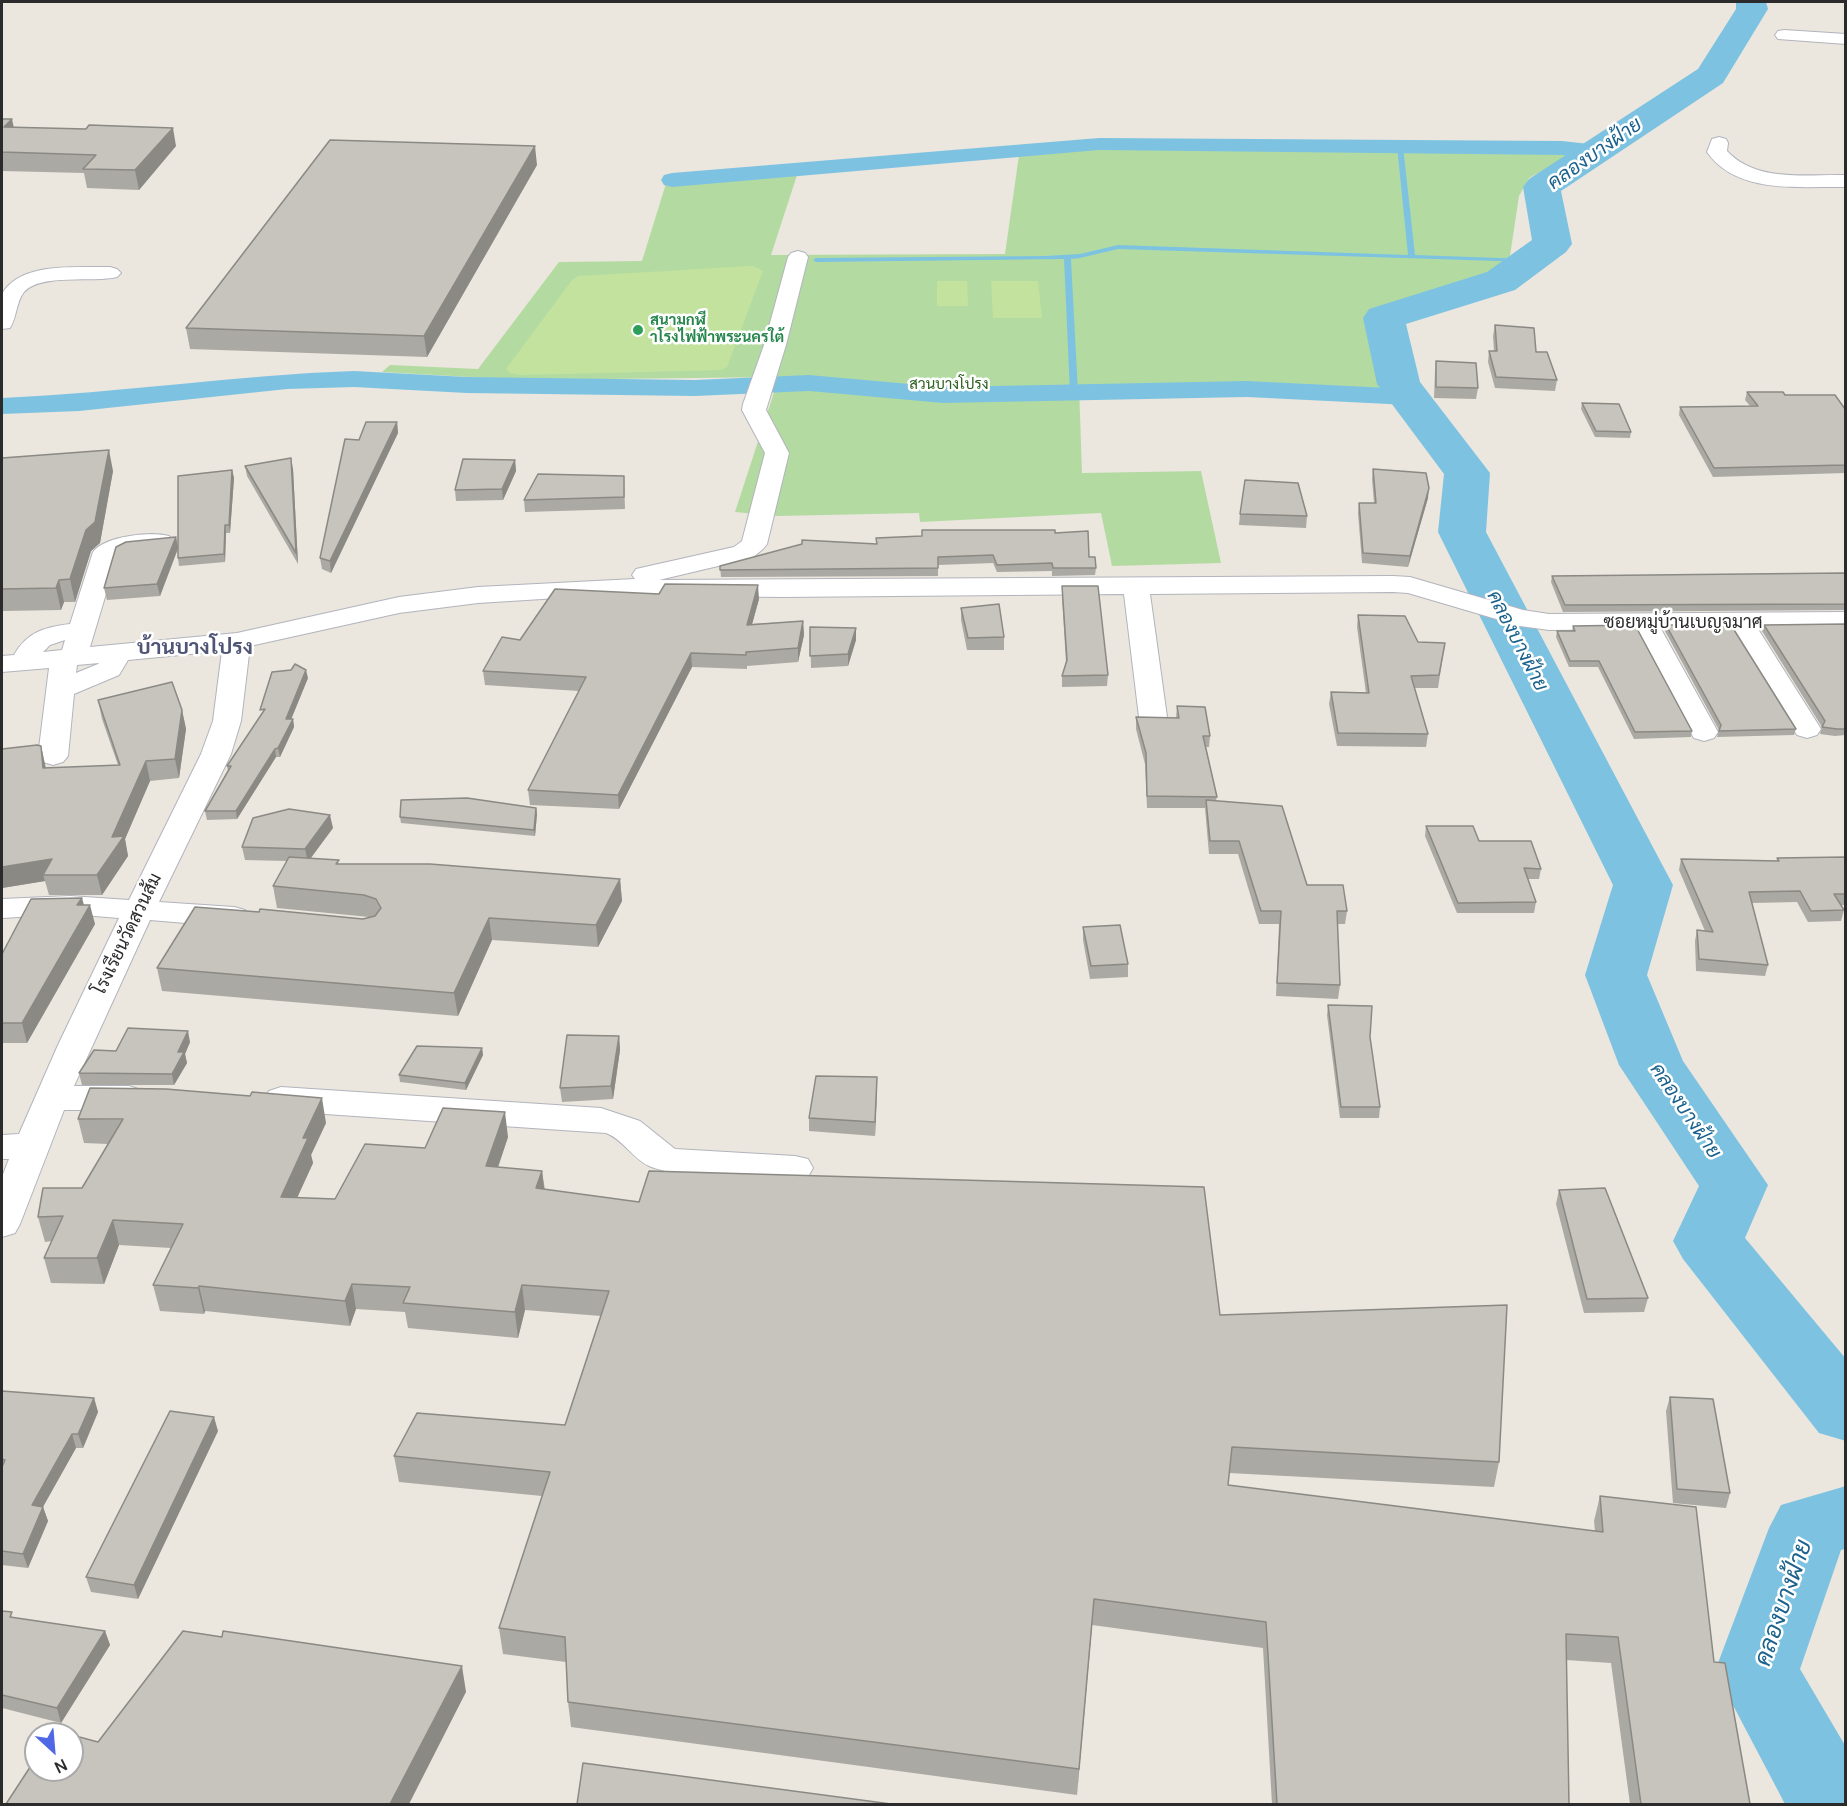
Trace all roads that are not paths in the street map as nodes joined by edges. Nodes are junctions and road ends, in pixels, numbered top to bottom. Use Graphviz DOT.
graph roads {
  1 [pos="1784,35"];
  2 [pos="1845,39"];
  3 [pos="1719,143"];
  4 [pos="1845,181"];
  5 [pos="798,257"];
  6 [pos="110,273"];
  7 [pos="4,310"];
  8 [pos="164,541"];
  9 [pos="1136,585"];
  10 [pos="629,587"];
  11 [pos="1845,620"];
  12 [pos="1644,622"];
  13 [pos="1742,623"];
  14 [pos="82,630"];
  15 [pos="237,641"];
  16 [pos="118,652"];
  17 [pos="69,657"];
  18 [pos="13,662"];
  19 [pos="60,690"];
  20 [pos="1154,717"];
  21 [pos="1807,729"];
  22 [pos="1704,732"];
  23 [pos="53,756"];
  24 [pos="2,908"];
  25 [pos="141,908"];
  26 [pos="260,919"];
  27 [pos="52,1098"];
  28 [pos="158,1098"];
  29 [pos="251,1099"];
  30 [pos="15,1147"];
  31 [pos="795,1168"];
  32 [pos="2,1224"];
  1 -- 2 [label="street"];
  3 -- 4 [label="street"];
  5 -- 10 [label="street"];
  6 -- 7 [label="street"];
  8 -- 14 [label="street"];
  9 -- 10 [label="street, ซอยหมู่บ้านเบญจมาศ"];
  9 -- 12 [label="street, ซอยหมู่บ้านเบญจมาศ"];
  9 -- 20 [label="street"];
  10 -- 15 [label="street, ซอยหมู่บ้านเบญจมาศ"];
  11 -- 13 [label="street, ซอยหมู่บ้านเบญจมาศ"];
  12 -- 13 [label="street, ซอยหมู่บ้านเบญจมาศ"];
  12 -- 22 [label="street"];
  13 -- 21 [label="street"];
  14 -- 17 [label="street"];
  14 -- 18 [label="street"];
  15 -- 16 [label="street, ซอยหมู่บ้านเบญจมาศ"];
  15 -- 25 [label="street, โรงเรียนวัดสวนส้ม"];
  16 -- 17 [label="street, ซอยหมู่บ้านเบญจมาศ"];
  16 -- 19 [label="street"];
  17 -- 18 [label="street, ซอยหมู่บ้านเบญจมาศ"];
  17 -- 19 [label="street"];
  19 -- 23 [label="street"];
  24 -- 25 [label="street"];
  25 -- 26 [label="street"];
  25 -- 27 [label="street, โรงเรียนวัดสวนส้ม"];
  27 -- 28 [label="street"];
  27 -- 30 [label="street, โรงเรียนวัดสวนส้ม"];
  29 -- 31 [label="street"];
  30 -- 32 [label="street, โรงเรียนวัดสวนส้ม"];
}
